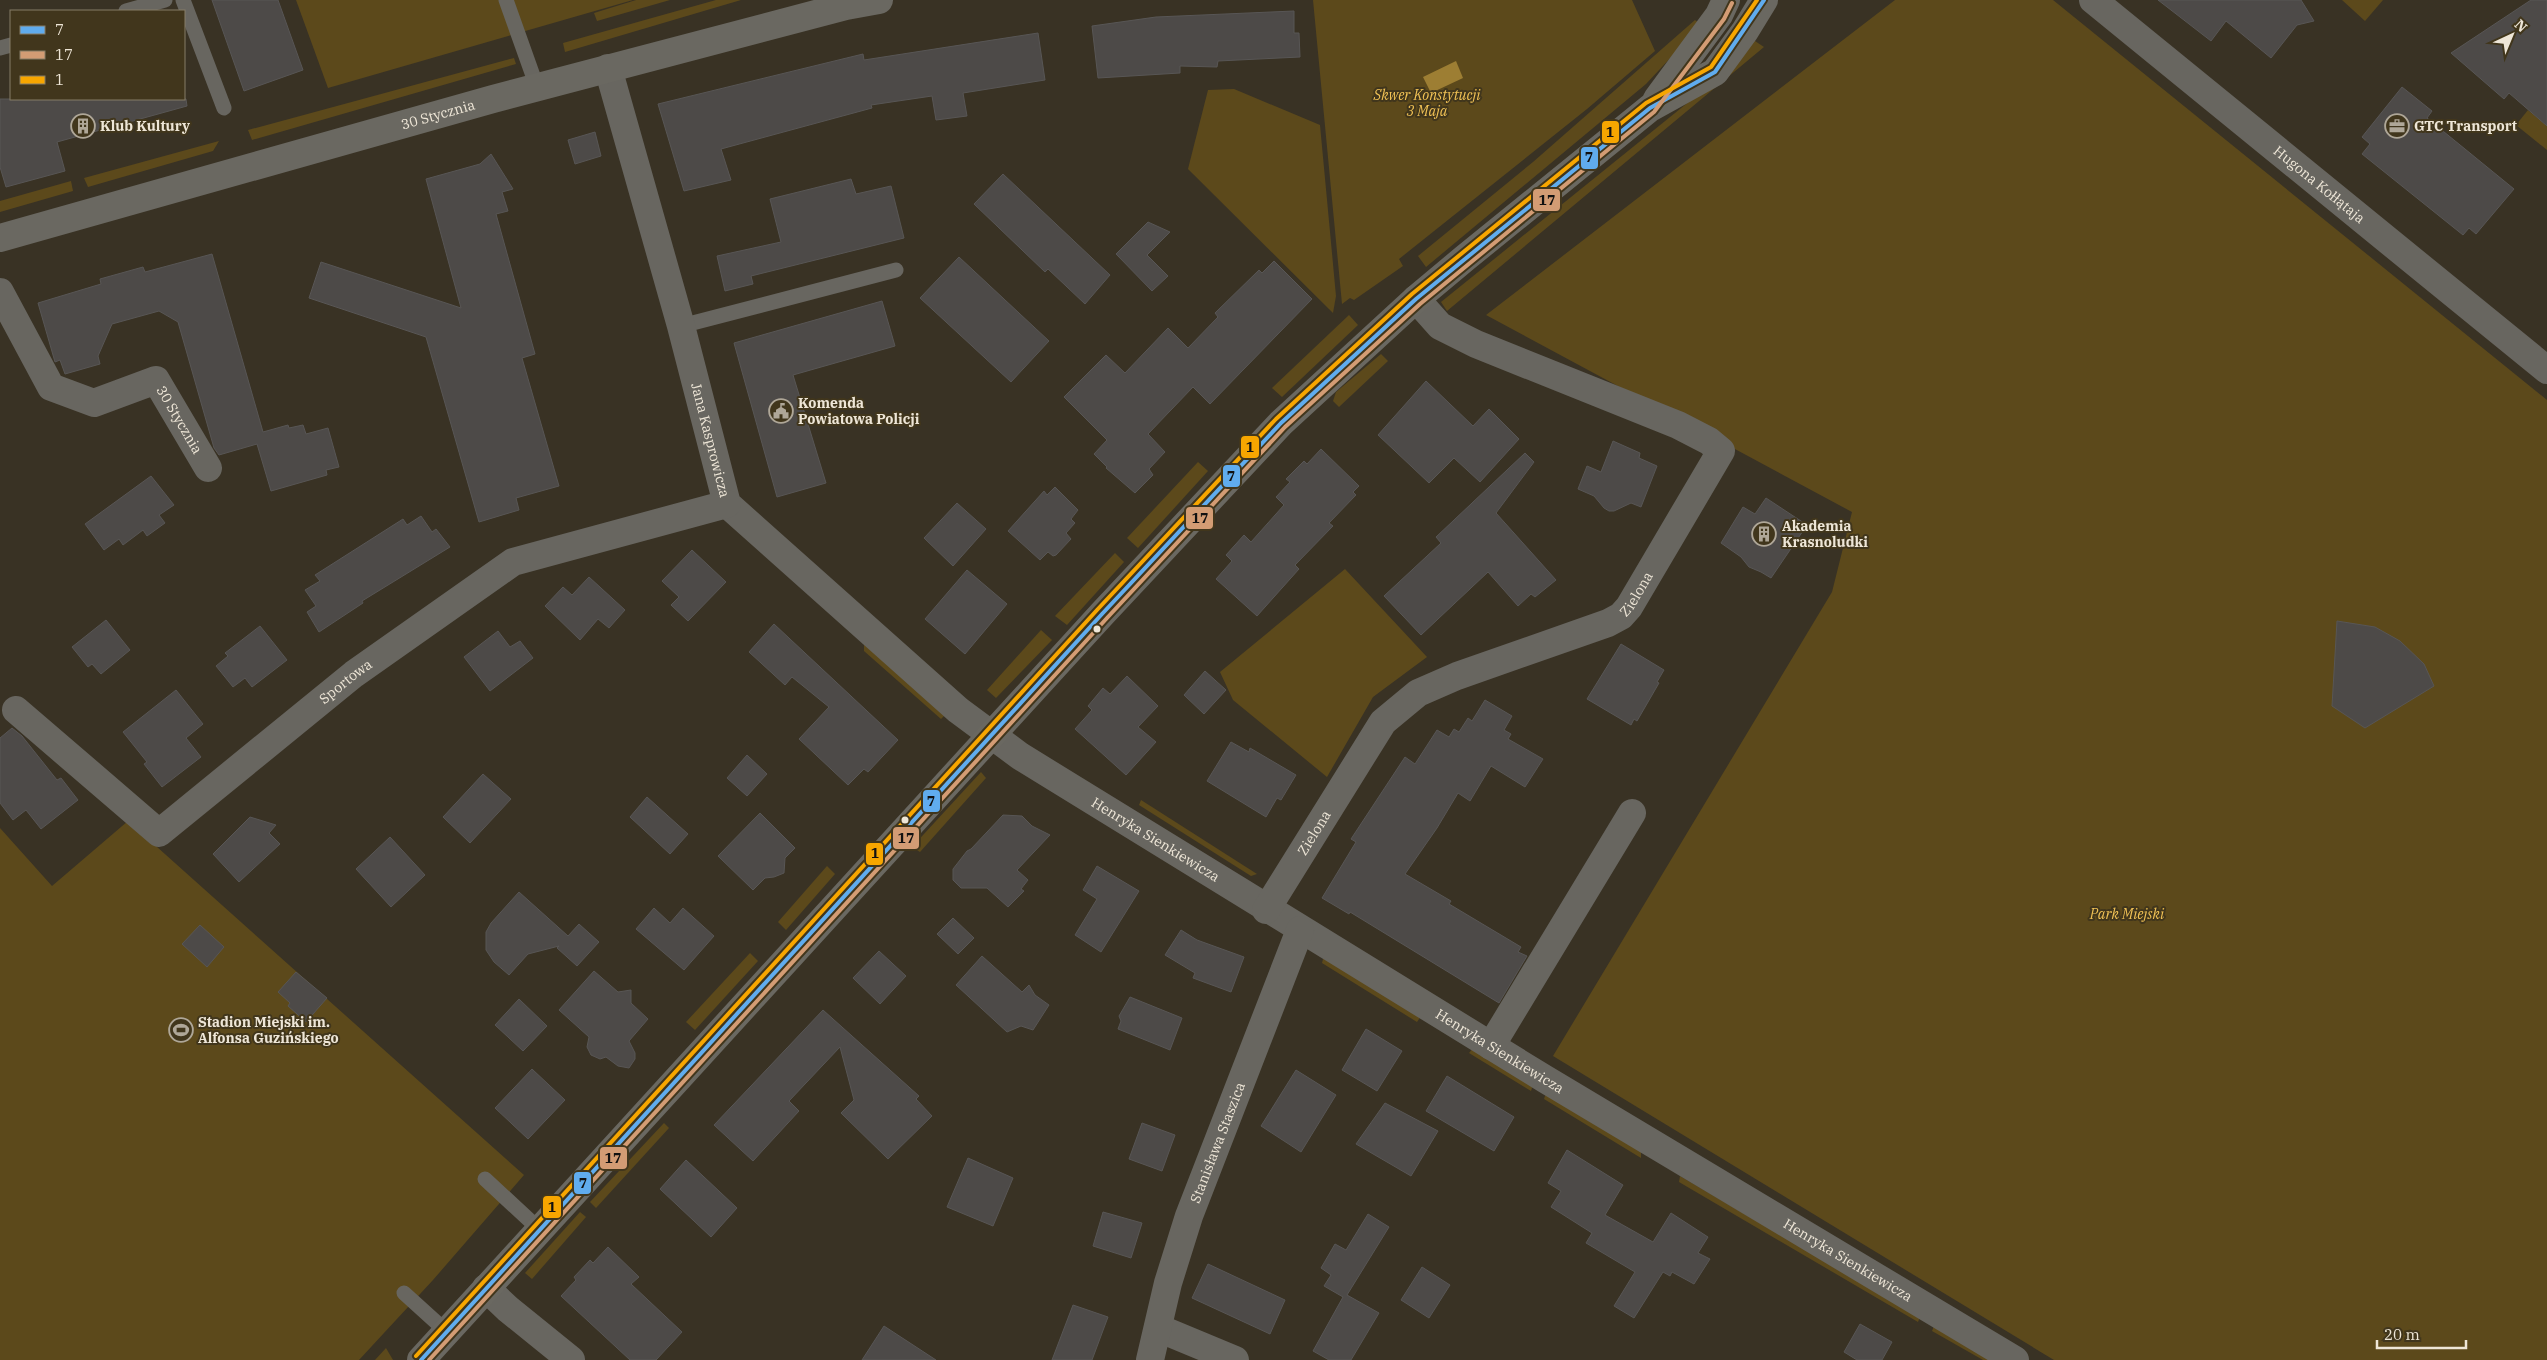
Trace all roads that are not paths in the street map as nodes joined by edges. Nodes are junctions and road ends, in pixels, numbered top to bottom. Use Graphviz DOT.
graph roads {
  1 [pos="165,0"];
  2 [pos="183,0"];
  3 [pos="506,0"];
  4 [pos="879,0"];
  5 [pos="1726,0"];
  6 [pos="1764,0"];
  7 [pos="2093,0"];
  8 [pos="130,10"];
  9 [pos="608,68"];
  10 [pos="537,88"];
  11 [pos="224,108"];
  12 [pos="1650,108"];
  13 [pos="0,238"];
  14 [pos="896,270"];
  15 [pos="0,292"];
  16 [pos="1416,299"];
  17 [pos="681,326"];
  18 [pos="2547,370"];
  19 [pos="208,468"];
  20 [pos="727,504"];
  21 [pos="16,710"];
  22 [pos="991,735"];
  23 [pos="1632,813"];
  24 [pos="1266,910"];
  25 [pos="1300,930"];
  26 [pos="1491,1046"];
  27 [pos="485,1179"];
  28 [pos="540,1230"];
  29 [pos="486,1288"];
  30 [pos="404,1293"];
  31 [pos="1158,1328"];
  32 [pos="446,1332"];
  33 [pos="421,1360"];
  34 [pos="571,1360"];
  35 [pos="1150,1360"];
  36 [pos="1235,1360"];
  37 [pos="2015,1360"];
  1 -- 8 [label="lane"];
  2 -- 11 [label="lane"];
  3 -- 10 [label="lane"];
  4 -- 9 [label="street, 30 Stycznia"];
  5 -- 12 [label="street"];
  6 -- 12 [label="street"];
  7 -- 18 [label="street, Hugona Kołłątaja"];
  9 -- 10 [label="street, 30 Stycznia"];
  9 -- 17 [label="street, Jana Kasprowicza"];
  10 -- 13 [label="street, 30 Stycznia"];
  12 -- 16 [label="street"];
  14 -- 17 [label="lane"];
  15 -- 19 [label="street, 30 Stycznia"];
  16 -- 22 [label="street"];
  16 -- 24 [label="street, Zielona"];
  17 -- 20 [label="street, Jana Kasprowicza"];
  20 -- 21 [label="street, Sportowa"];
  20 -- 22 [label="street, Jana Kasprowicza"];
  22 -- 24 [label="street, Henryka Sienkiewicza"];
  22 -- 28 [label="street"];
  23 -- 26 [label="street"];
  24 -- 25 [label="street, Henryka Sienkiewicza"];
  25 -- 26 [label="street, Henryka Sienkiewicza"];
  25 -- 31 [label="street, Stanisława Staszica"];
  26 -- 37 [label="street, Henryka Sienkiewicza"];
  27 -- 28 [label="lane"];
  28 -- 29 [label="street"];
  29 -- 32 [label="street"];
  29 -- 34 [label="street"];
  30 -- 32 [label="lane"];
  31 -- 35 [label="street, Stanisława Staszica"];
  31 -- 36 [label="street"];
  32 -- 33 [label="street"];
}
